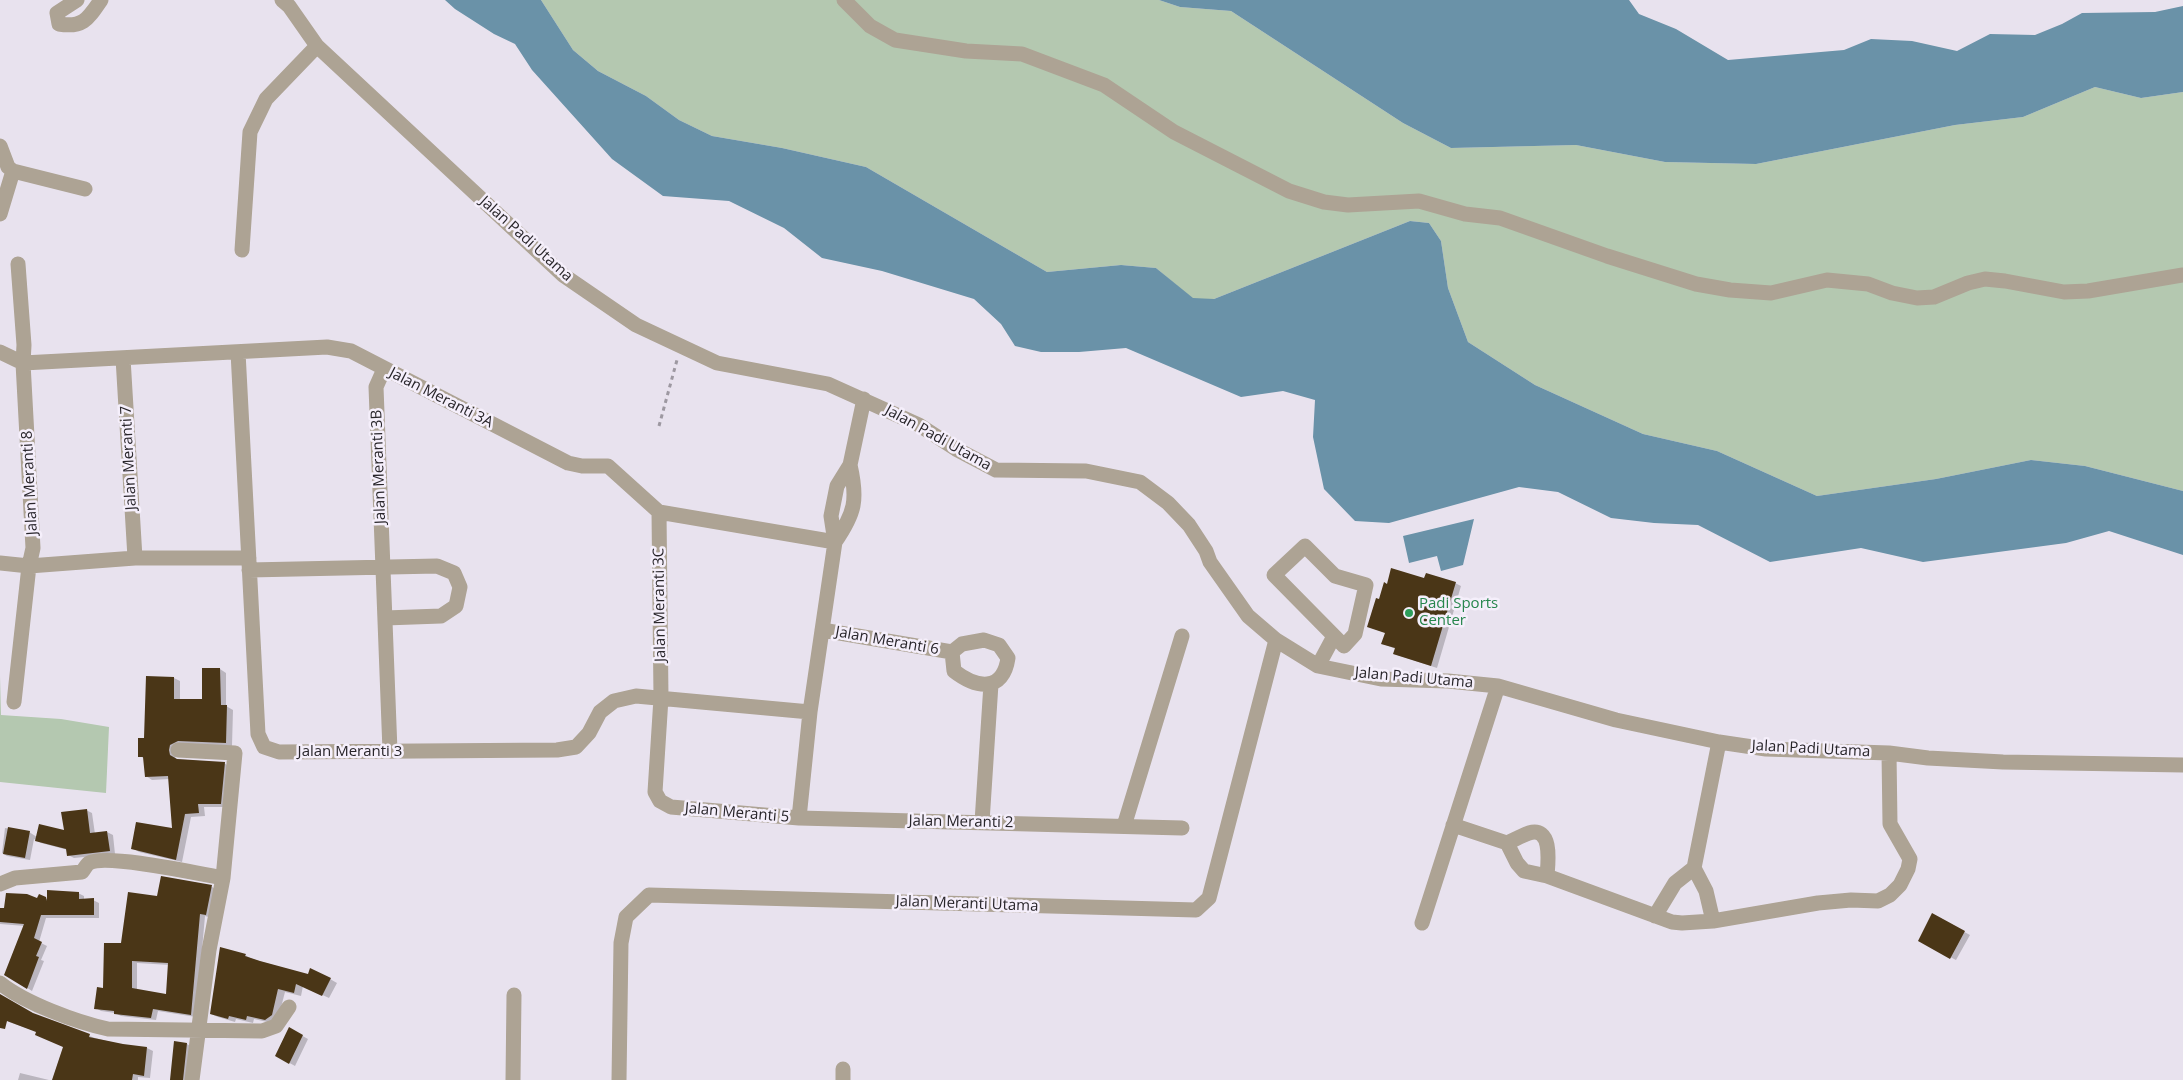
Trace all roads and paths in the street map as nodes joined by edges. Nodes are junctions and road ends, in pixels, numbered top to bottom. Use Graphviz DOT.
graph roads {
  1 [pos="77,0"];
  2 [pos="101,0"];
  3 [pos="282,0"];
  4 [pos="844,0"];
  5 [pos="317,46"];
  6 [pos="0,146"];
  7 [pos="13,171"];
  8 [pos="85,189"];
  9 [pos="0,214"];
  10 [pos="242,250"];
  11 [pos="18,264"];
  12 [pos="2183,275"];
  13 [pos="681,348"];
  14 [pos="0,352"];
  15 [pos="238,352"];
  16 [pos="123,358"];
  17 [pos="23,363"];
  18 [pos="384,368"];
  19 [pos="864,399"];
  20 [pos="659,426"];
  21 [pos="659,512"];
  22 [pos="835,542"];
  23 [pos="135,558"];
  24 [pos="0,563"];
  25 [pos="249,564"];
  26 [pos="28,566"];
  27 [pos="383,567"];
  28 [pos="385,618"];
  29 [pos="822,630"];
  30 [pos="1182,636"];
  31 [pos="1333,638"];
  32 [pos="1276,640"];
  33 [pos="952,652"];
  34 [pos="1318,666"];
  35 [pos="991,684"];
  36 [pos="1498,686"];
  37 [pos="661,698"];
  38 [pos="14,702"];
  39 [pos="810,712"];
  40 [pos="1719,742"];
  41 [pos="178,750"];
  42 [pos="390,751"];
  43 [pos="1889,753"];
  44 [pos="2183,765"];
  45 [pos="799,818"];
  46 [pos="982,822"];
  47 [pos="1453,825"];
  48 [pos="1124,826"];
  49 [pos="1182,828"];
  50 [pos="1507,843"];
  51 [pos="1694,868"];
  52 [pos="1547,876"];
  53 [pos="223,878"];
  54 [pos="0,884"];
  55 [pos="1656,916"];
  56 [pos="1713,921"];
  57 [pos="1422,923"];
  58 [pos="0,983"];
  59 [pos="514,995"];
  60 [pos="289,1008"];
  61 [pos="199,1032"];
  62 [pos="192,1080"];
  63 [pos="514,1080"];
  64 [pos="619,1080"];
  1 -- 2 [label="street"];
  3 -- 5 [label="street, Jalan Padi Utama"];
  4 -- 12 [label="street"];
  5 -- 10 [label="street"];
  5 -- 13 [label="street, Jalan Padi Utama"];
  6 -- 7 [label="street"];
  7 -- 8 [label="street"];
  7 -- 9 [label="street"];
  11 -- 17 [label="street, Jalan Meranti 8"];
  13 -- 19 [label="street, Jalan Padi Utama"];
  13 -- 20 [label="path"];
  14 -- 17 [label="street"];
  15 -- 16 [label="street, Jalan Meranti 3A"];
  15 -- 18 [label="street, Jalan Meranti 3A"];
  15 -- 25 [label="street, Jalan Meranti 3"];
  16 -- 17 [label="street, Jalan Meranti 3A"];
  16 -- 23 [label="street, Jalan Meranti 7"];
  17 -- 26 [label="street, Jalan Meranti 8"];
  18 -- 21 [label="street, Jalan Meranti 3A"];
  18 -- 27 [label="street, Jalan Meranti 3B"];
  19 -- 22 [label="street"];
  19 -- 32 [label="street, Jalan Padi Utama"];
  21 -- 22 [label="street"];
  21 -- 37 [label="street, Jalan Meranti 3C"];
  22 -- 29 [label="street"];
  23 -- 25 [label="street"];
  23 -- 26 [label="street"];
  24 -- 26 [label="street"];
  25 -- 27 [label="street"];
  25 -- 42 [label="street, Jalan Meranti 3"];
  26 -- 38 [label="street, Jalan Meranti 8"];
  27 -- 28 [label="street, Jalan Meranti 3B"];
  27 -- 28 [label="street"];
  28 -- 42 [label="street, Jalan Meranti 3B"];
  29 -- 33 [label="street, Jalan Meranti 6"];
  29 -- 39 [label="street"];
  30 -- 48 [label="street"];
  31 -- 31 [label="street"];
  31 -- 34 [label="street"];
  32 -- 34 [label="street, Jalan Padi Utama"];
  32 -- 64 [label="street, Jalan Meranti Utama"];
  33 -- 35 [label="street, Jalan Meranti 6"];
  33 -- 35 [label="street, Jalan Meranti 6"];
  34 -- 36 [label="street, Jalan Padi Utama"];
  35 -- 46 [label="street"];
  36 -- 40 [label="street, Jalan Padi Utama"];
  36 -- 47 [label="street"];
  37 -- 39 [label="street, Jalan Meranti 3"];
  37 -- 42 [label="street, Jalan Meranti 3"];
  37 -- 45 [label="street, Jalan Meranti 5"];
  39 -- 45 [label="street"];
  40 -- 43 [label="street, Jalan Padi Utama"];
  40 -- 51 [label="street"];
  41 -- 53 [label="street"];
  43 -- 44 [label="street, Jalan Padi Utama"];
  43 -- 56 [label="street"];
  45 -- 46 [label="street, Jalan Meranti 2"];
  46 -- 48 [label="street, Jalan Meranti 2"];
  47 -- 50 [label="street"];
  47 -- 57 [label="street"];
  48 -- 49 [label="street, Jalan Meranti 2"];
  50 -- 52 [label="street"];
  50 -- 52 [label="street"];
  51 -- 55 [label="street"];
  51 -- 56 [label="street"];
  52 -- 55 [label="street"];
  53 -- 54 [label="street"];
  53 -- 61 [label="street"];
  55 -- 56 [label="street"];
  58 -- 61 [label="street"];
  59 -- 63 [label="street"];
  60 -- 61 [label="street"];
  61 -- 62 [label="street"];
}
